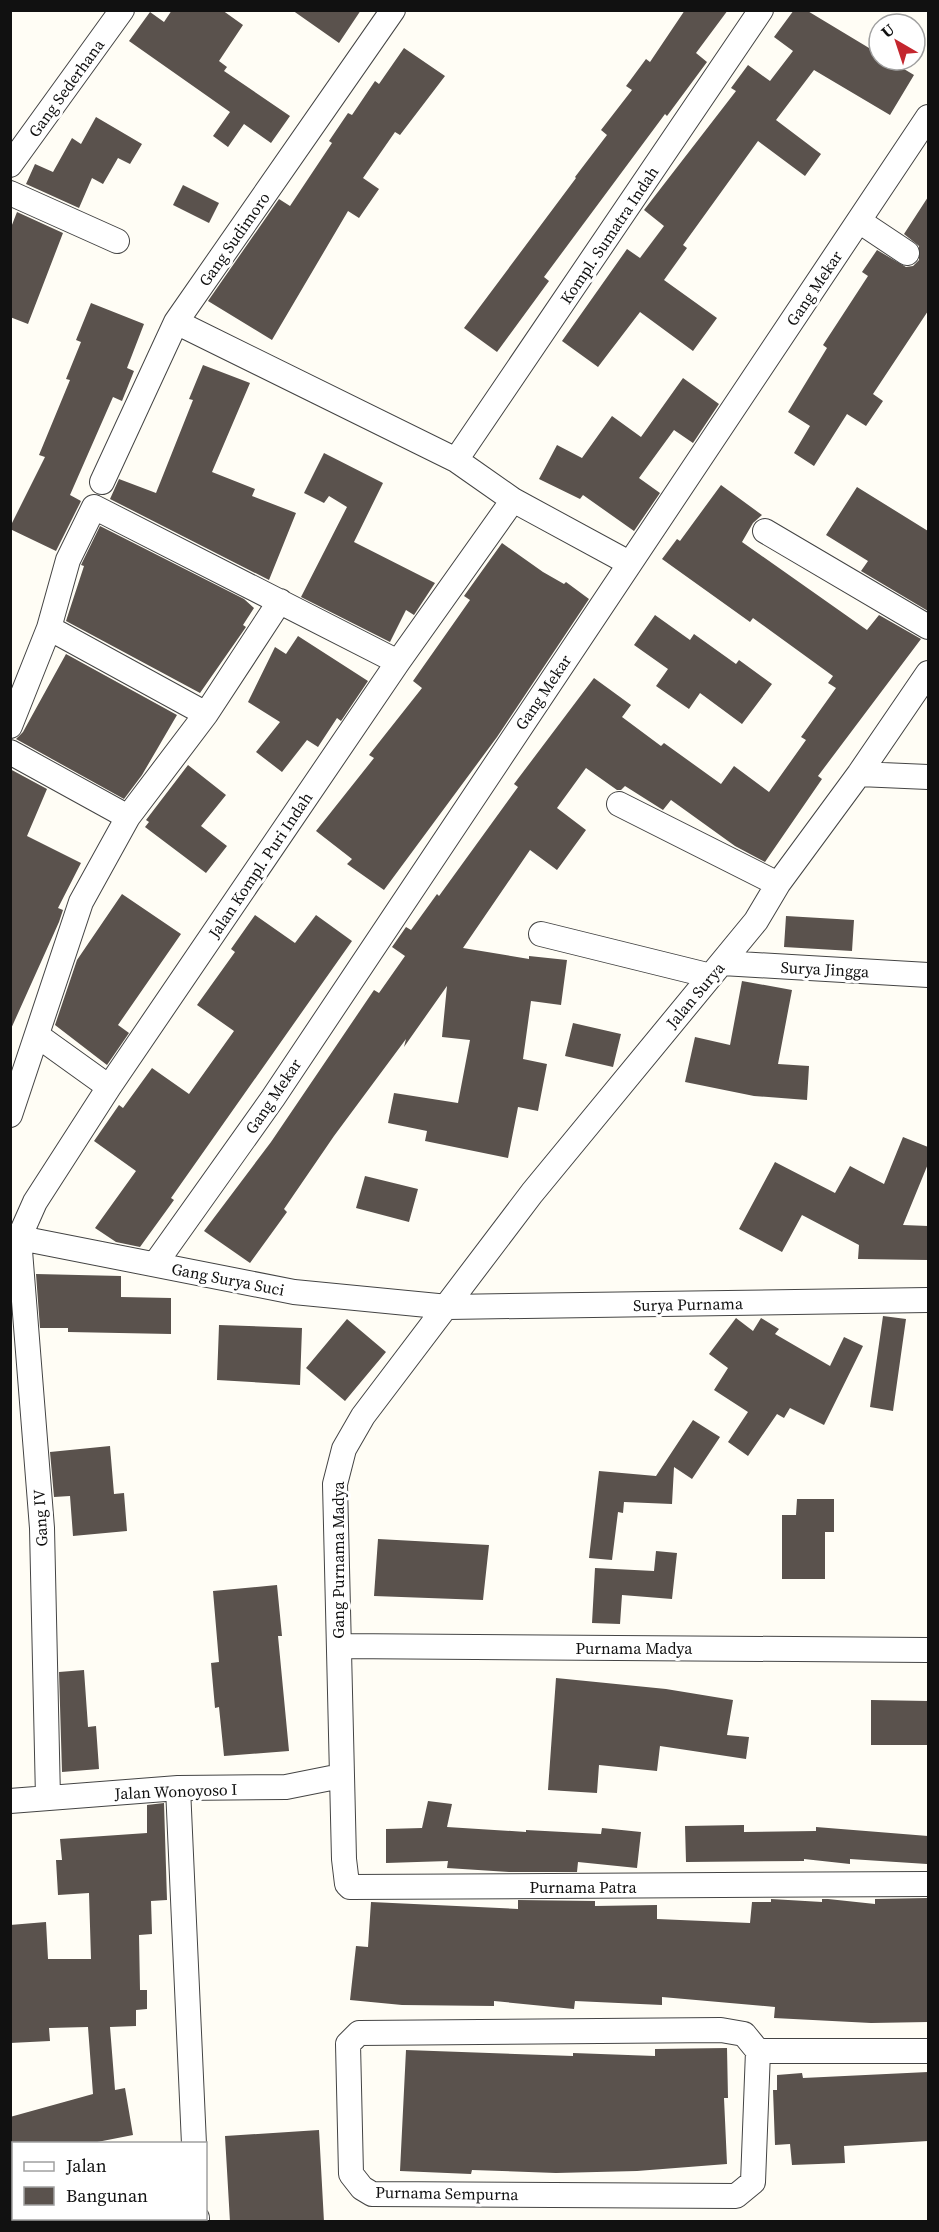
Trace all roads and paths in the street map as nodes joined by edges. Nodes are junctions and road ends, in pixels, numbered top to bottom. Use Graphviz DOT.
graph roads {
  1 [pos="122,10"];
  2 [pos="393,10"];
  3 [pos="762,10"];
  4 [pos="928,117"];
  5 [pos="10,165"];
  6 [pos="10,193"];
  7 [pos="859,221"];
  8 [pos="117,241"];
  9 [pos="907,253"];
  10 [pos="176,322"];
  11 [pos="456,460"];
  12 [pos="102,482"];
  13 [pos="513,500"];
  14 [pos="765,531"];
  15 [pos="629,563"];
  16 [pos="280,601"];
  17 [pos="928,627"];
  18 [pos="49,628"];
  19 [pos="398,662"];
  20 [pos="928,673"];
  21 [pos="206,714"];
  22 [pos="10,726"];
  23 [pos="10,752"];
  24 [pos="859,774"];
  25 [pos="928,777"];
  26 [pos="619,804"];
  27 [pos="128,818"];
  28 [pos="778,884"];
  29 [pos="541,934"];
  30 [pos="716,970"];
  31 [pos="928,975"];
  32 [pos="38,1036"];
  33 [pos="109,1087"];
  34 [pos="10,1115"];
  35 [pos="15,1237"];
  36 [pos="155,1264"];
  37 [pos="928,1300"];
  38 [pos="448,1307"];
  39 [pos="339,1646"];
  40 [pos="928,1650"];
  41 [pos="341,1776"];
  42 [pos="178,1788"];
  43 [pos="48,1798"];
  44 [pos="10,1801"];
  45 [pos="928,1884"];
  46 [pos="758,2051"];
  47 [pos="928,2051"];
  48 [pos="194,2142"];
  1 -- 5 [label="street, Gang Sederhana"];
  2 -- 10 [label="street, Gang Sudimoro"];
  3 -- 11 [label="street, Kompl. Sumatra Indah"];
  4 -- 7 [label="street, Gang Mekar"];
  6 -- 8 [label="street"];
  7 -- 9 [label="street"];
  7 -- 15 [label="street, Gang Mekar"];
  10 -- 11 [label="street"];
  10 -- 12 [label="street, Gang Sudimoro"];
  11 -- 13 [label="street"];
  13 -- 15 [label="street"];
  13 -- 19 [label="street, Jalan Kompl. Puri Indah"];
  14 -- 17 [label="street"];
  15 -- 36 [label="street, Gang Mekar"];
  16 -- 18 [label="street"];
  16 -- 19 [label="street"];
  16 -- 21 [label="street"];
  18 -- 21 [label="street"];
  18 -- 22 [label="street"];
  19 -- 33 [label="street, Jalan Kompl. Puri Indah"];
  20 -- 24 [label="street, Jalan Surya"];
  21 -- 27 [label="street"];
  23 -- 27 [label="street"];
  24 -- 25 [label="street"];
  24 -- 28 [label="street, Jalan Surya"];
  26 -- 28 [label="street"];
  27 -- 32 [label="street"];
  28 -- 30 [label="street, Jalan Surya"];
  29 -- 30 [label="street, Surya Jingga"];
  30 -- 31 [label="street, Surya Jingga"];
  30 -- 38 [label="street, Jalan Surya"];
  32 -- 33 [label="street"];
  32 -- 34 [label="street"];
  33 -- 35 [label="street, Jalan Kompl. Puri Indah"];
  35 -- 36 [label="street, Gang Surya Suci"];
  35 -- 43 [label="street, Gang IV"];
  36 -- 38 [label="street, Gang Surya Suci"];
  37 -- 38 [label="street, Surya Purnama"];
  38 -- 39 [label="street, Gang Purnama Madya"];
  39 -- 40 [label="street, Purnama Madya"];
  39 -- 41 [label="street, Gang Purnama Madya"];
  41 -- 42 [label="street, Jalan Wonoyoso I"];
  41 -- 45 [label="street, Purnama Patra"];
  42 -- 43 [label="street, Jalan Wonoyoso I"];
  42 -- 48 [label="street"];
  43 -- 44 [label="street, Jalan Wonoyoso I"];
  46 -- 46 [label="street, Purnama Sempurna"];
  46 -- 47 [label="street"];
}
